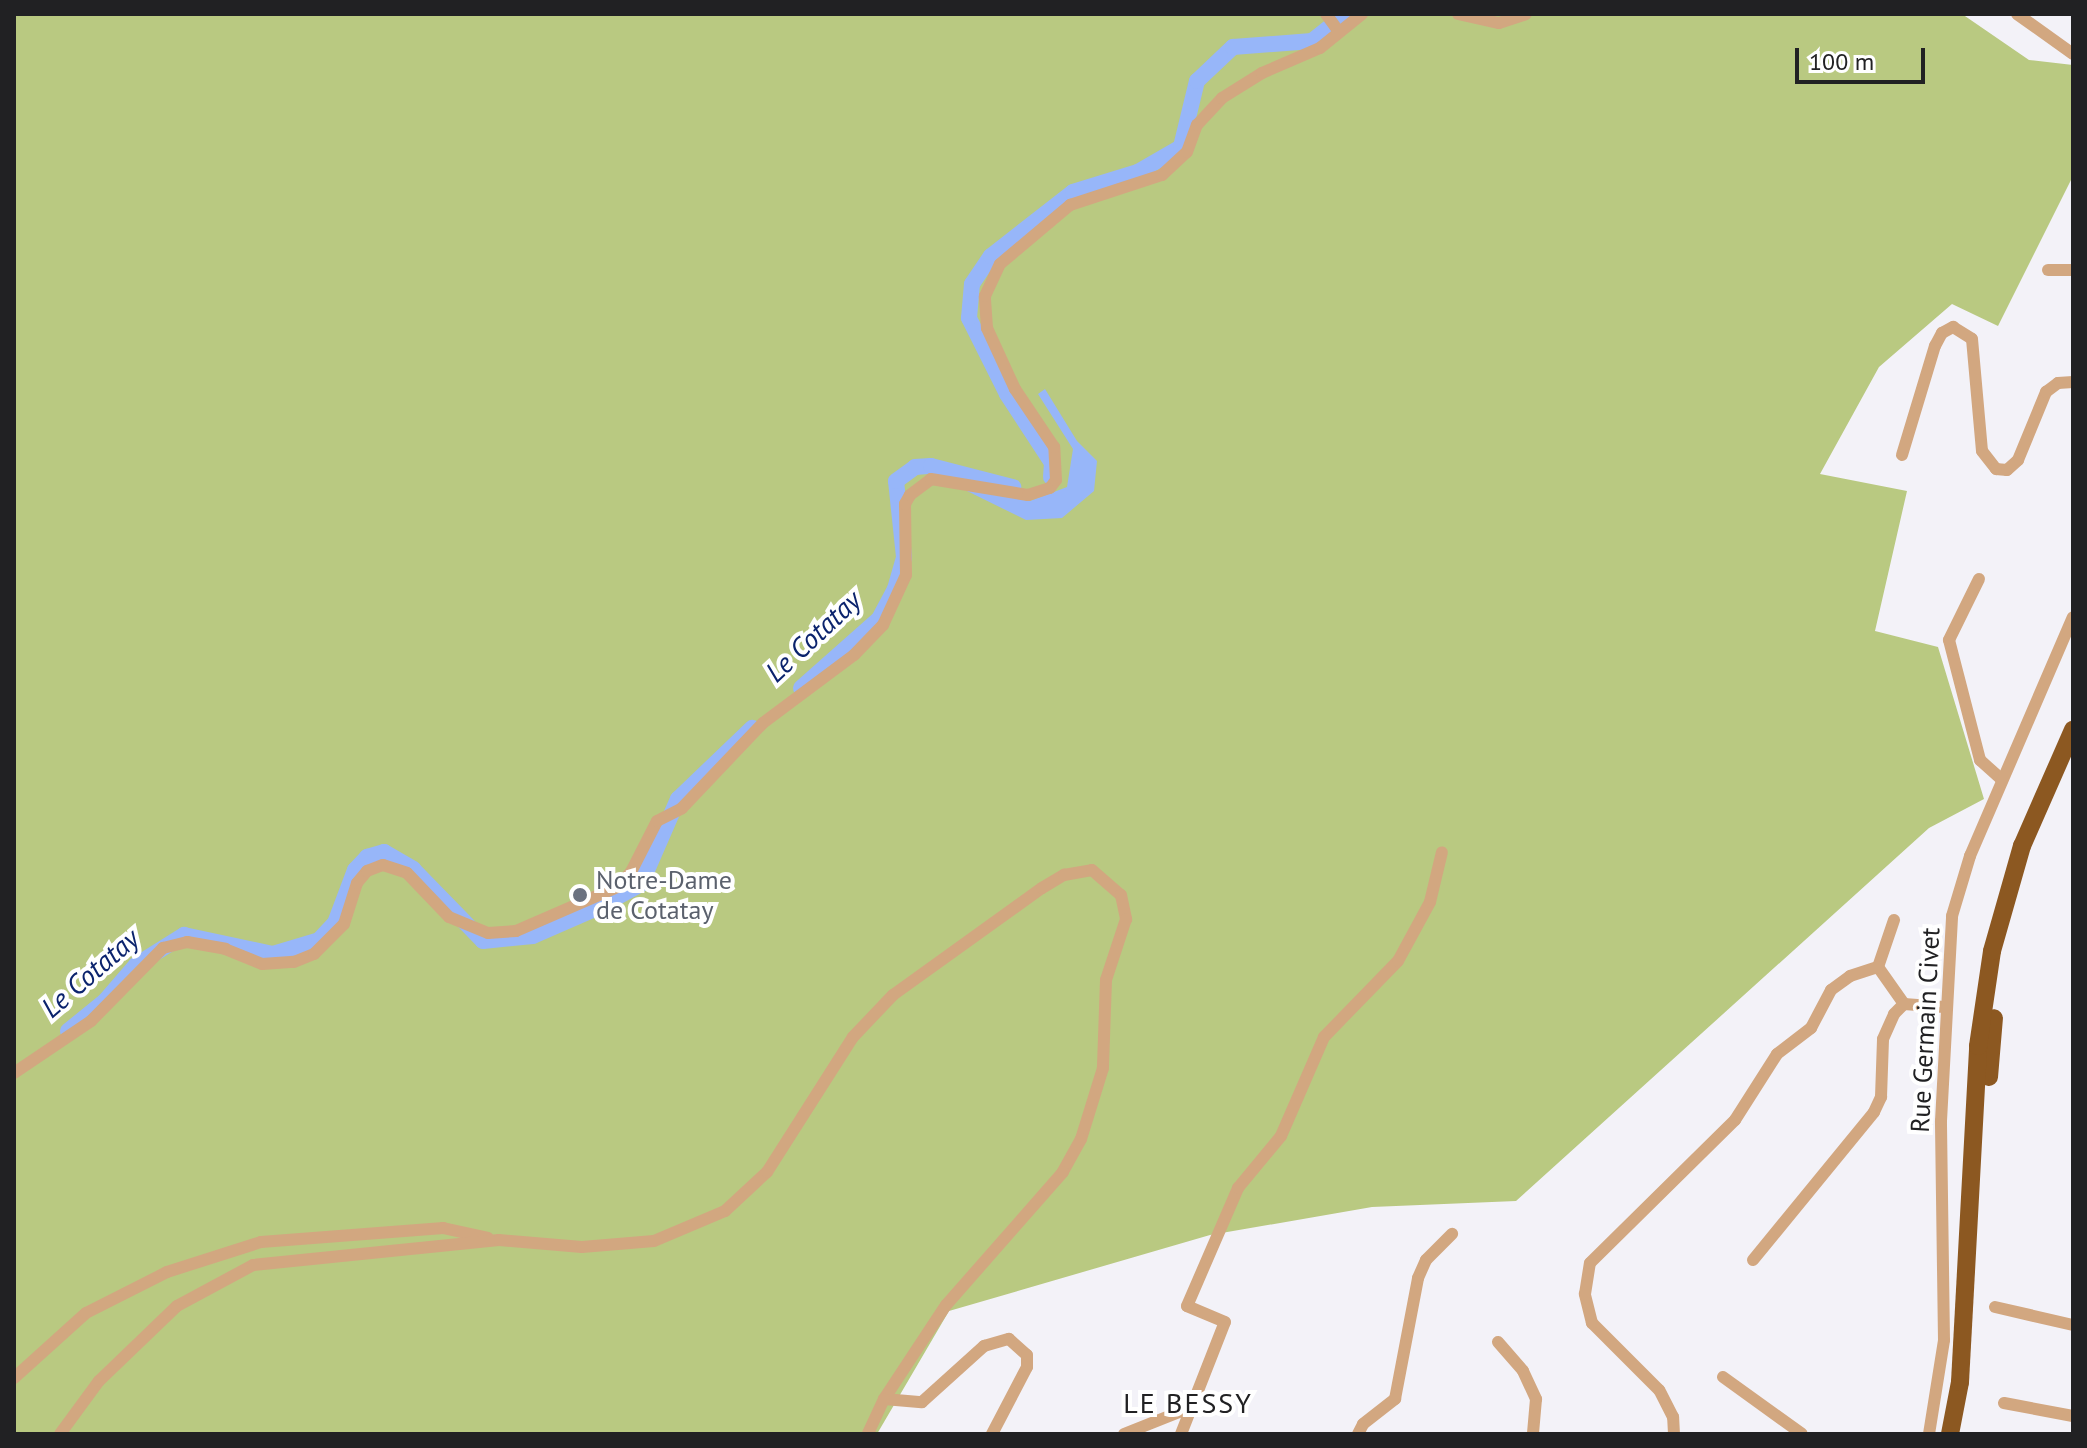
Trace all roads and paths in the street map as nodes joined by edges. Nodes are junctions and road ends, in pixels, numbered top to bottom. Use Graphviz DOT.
graph roads {
  1 [pos="1362,14"];
  2 [pos="1458,14"];
  3 [pos="1526,14"];
  4 [pos="2017,14"];
  5 [pos="1334,25"];
  6 [pos="2073,54"];
  7 [pos="2048,270"];
  8 [pos="2073,270"];
  9 [pos="2073,382"];
  10 [pos="1902,455"];
  11 [pos="1979,579"];
  12 [pos="2073,617"];
  13 [pos="2073,636"];
  14 [pos="2060,647"];
  15 [pos="2073,730"];
  16 [pos="2073,755"];
  17 [pos="2002,780"];
  18 [pos="1442,852"];
  19 [pos="1894,920"];
  20 [pos="1878,967"];
  21 [pos="1904,1004"];
  22 [pos="1944,1007"];
  23 [pos="14,1073"];
  24 [pos="1452,1234"];
  25 [pos="499,1240"];
  26 [pos="1753,1260"];
  27 [pos="1995,1307"];
  28 [pos="2073,1325"];
  29 [pos="1498,1342"];
  30 [pos="1723,1377"];
  31 [pos="14,1378"];
  32 [pos="884,1399"];
  33 [pos="2004,1403"];
  34 [pos="1192,1407"];
  35 [pos="2073,1416"];
  36 [pos="1785,1428"];
  37 [pos="60,1434"];
  38 [pos="868,1434"];
  39 [pos="992,1434"];
  40 [pos="1124,1434"];
  41 [pos="1181,1434"];
  42 [pos="1358,1434"];
  43 [pos="1533,1434"];
  44 [pos="1674,1434"];
  45 [pos="1802,1434"];
  46 [pos="1929,1434"];
  47 [pos="1950,1434"];
  48 [pos="1961,1434"];
  1 -- 5 [label="street"];
  2 -- 3 [label="street"];
  4 -- 6 [label="street"];
  5 -- 23 [label="street"];
  7 -- 8 [label="street"];
  9 -- 10 [label="street"];
  11 -- 17 [label="street"];
  12 -- 14 [label="street, Rue Germain Civet"];
  13 -- 14 [label="street"];
  14 -- 17 [label="street, Rue Germain Civet"];
  15 -- 47 [label="highway"];
  16 -- 48 [label="highway"];
  17 -- 22 [label="street, Rue Germain Civet"];
  18 -- 34 [label="street"];
  19 -- 20 [label="street"];
  20 -- 21 [label="street"];
  20 -- 44 [label="street"];
  21 -- 22 [label="street"];
  21 -- 26 [label="street"];
  22 -- 46 [label="street, Rue Germain Civet"];
  24 -- 42 [label="street"];
  25 -- 31 [label="street"];
  25 -- 32 [label="street"];
  25 -- 37 [label="street"];
  27 -- 28 [label="street"];
  29 -- 43 [label="street"];
  30 -- 36 [label="street"];
  32 -- 38 [label="street"];
  32 -- 39 [label="street"];
  33 -- 35 [label="street"];
  34 -- 40 [label="street"];
  34 -- 41 [label="street"];
  36 -- 45 [label="street"];
}
